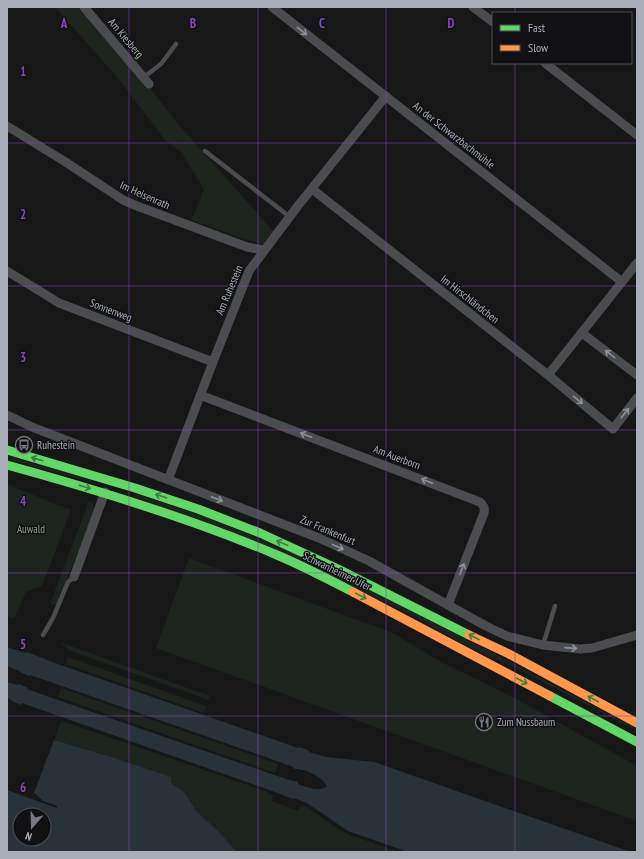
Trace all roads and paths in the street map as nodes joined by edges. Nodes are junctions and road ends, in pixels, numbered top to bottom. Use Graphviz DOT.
graph roads {
  1 [pos="84,7"];
  2 [pos="272,7"];
  3 [pos="473,7"];
  4 [pos="492,21"];
  5 [pos="176,44"];
  6 [pos="546,64"];
  7 [pos="146,80"];
  8 [pos="386,96"];
  9 [pos="7,126"];
  10 [pos="637,135"];
  11 [pos="205,151"];
  12 [pos="312,189"];
  13 [pos="290,217"];
  14 [pos="264,250"];
  15 [pos="637,263"];
  16 [pos="7,271"];
  17 [pos="622,282"];
  18 [pos="582,333"];
  19 [pos="213,362"];
  20 [pos="548,375"];
  21 [pos="637,375"];
  22 [pos="200,395"];
  23 [pos="637,398"];
  24 [pos="7,415"];
  25 [pos="7,450"];
  26 [pos="7,465"];
  27 [pos="168,480"];
  28 [pos="105,492"];
  29 [pos="74,577"];
  30 [pos="448,605"];
  31 [pos="556,606"];
  32 [pos="43,635"];
  33 [pos="637,635"];
  34 [pos="543,645"];
  35 [pos="612,709"];
  36 [pos="637,714"];
  37 [pos="594,720"];
  38 [pos="637,723"];
  39 [pos="637,733"];
  40 [pos="637,742"];
  1 -- 7 [label="street, Am Kiesberg"];
  2 -- 8 [label="street, An der Schwarzbachmühle, one-way"];
  3 -- 4 [label="street"];
  5 -- 7 [label="lane"];
  6 -- 10 [label="street"];
  8 -- 12 [label="street, Am Ruhestein"];
  8 -- 17 [label="street, An der Schwarzbachmühle"];
  9 -- 14 [label="street, Im Heisenrath"];
  11 -- 13 [label="lane"];
  12 -- 13 [label="street, Am Ruhestein"];
  12 -- 20 [label="street, Im Hirschländchen"];
  13 -- 14 [label="street, Am Ruhestein"];
  14 -- 19 [label="street, Am Ruhestein"];
  15 -- 17 [label="street"];
  16 -- 19 [label="street, Sonnenweg"];
  17 -- 18 [label="street"];
  18 -- 20 [label="street"];
  21 -- 18 [label="street, one-way"];
  19 -- 22 [label="street, Am Ruhestein"];
  20 -- 23 [label="street, Im Hirschländchen, one-way"];
  22 -- 27 [label="street, Am Ruhestein"];
  30 -- 22 [label="street, Am Auerborn, one-way"];
  24 -- 27 [label="street, Zur Frankenfurt"];
  35 -- 25 [label="main road, Schwanheimer Ufer, one-way"];
  26 -- 28 [label="main road, Schwanheimer Ufer, one-way"];
  27 -- 30 [label="street, Zur Frankenfurt, one-way"];
  28 -- 29 [label="street"];
  28 -- 37 [label="main road, Schwanheimer Ufer, one-way"];
  29 -- 32 [label="lane"];
  30 -- 34 [label="street, Zur Frankenfurt"];
  31 -- 34 [label="lane"];
  34 -- 33 [label="street, Zur Frankenfurt, one-way"];
  35 -- 36 [label="main road"];
  35 -- 38 [label="main road, Schwanheimer Ufer"];
  37 -- 39 [label="main road"];
  37 -- 40 [label="main road, Schwanheimer Ufer"];
}
